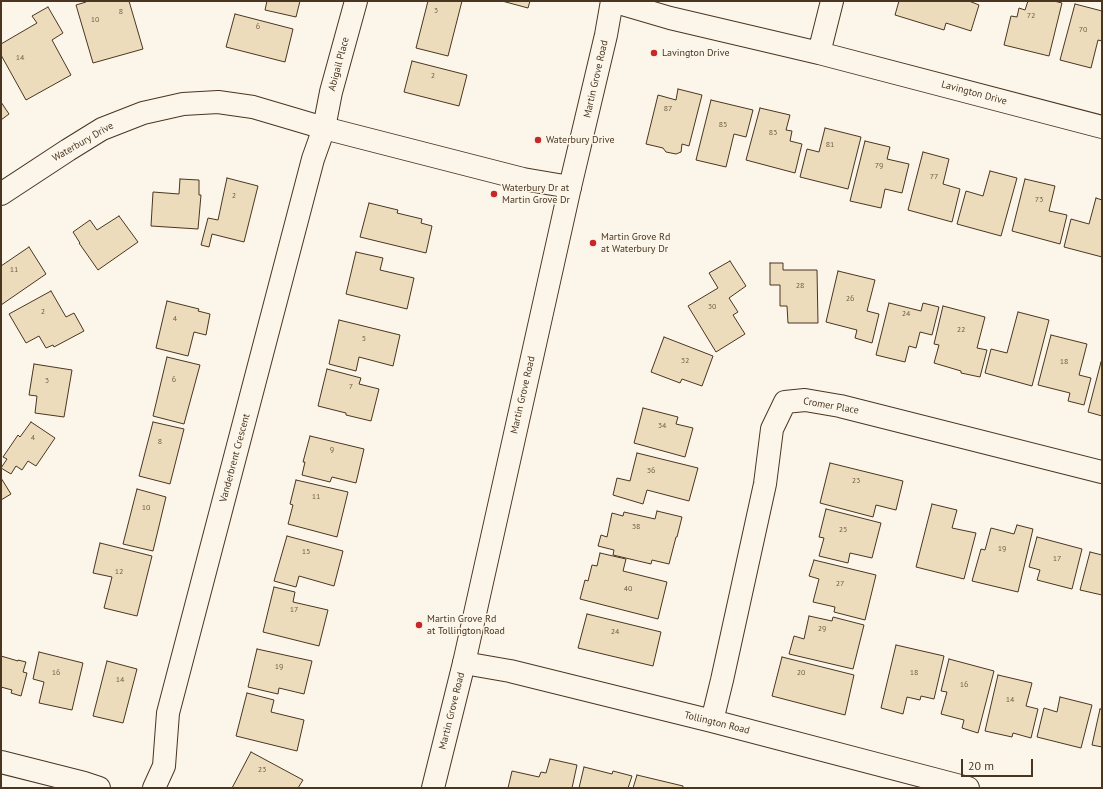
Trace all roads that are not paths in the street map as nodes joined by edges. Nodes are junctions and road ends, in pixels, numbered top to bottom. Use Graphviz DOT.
graph roads {
  1 [pos="356,1"];
  2 [pos="612,1"];
  3 [pos="832,1"];
  4 [pos="819,52"];
  5 [pos="1102,127"];
  6 [pos="324,128"];
  7 [pos="570,188"];
  8 [pos="1,194"];
  9 [pos="1102,472"];
  10 [pos="464,663"];
  11 [pos="712,721"];
  12 [pos="1,762"];
  13 [pos="99,788"];
  14 [pos="154,788"];
  15 [pos="433,788"];
  16 [pos="968,788"];
  1 -- 6 [label="street, Abigail Place"];
  2 -- 4 [label="street, Lavington Drive"];
  2 -- 7 [label="street, Martin Grove Road"];
  3 -- 4 [label="street"];
  4 -- 5 [label="street, Lavington Drive"];
  6 -- 7 [label="street, Waterbury Drive"];
  6 -- 8 [label="street, Waterbury Drive"];
  6 -- 14 [label="street, Vanderbrent Crescent"];
  7 -- 10 [label="street, Martin Grove Road"];
  9 -- 11 [label="street, Cromer Place"];
  10 -- 11 [label="street, Tollington Road"];
  10 -- 15 [label="street, Martin Grove Road"];
  11 -- 16 [label="street, Tollington Road"];
  12 -- 13 [label="street"];
}
